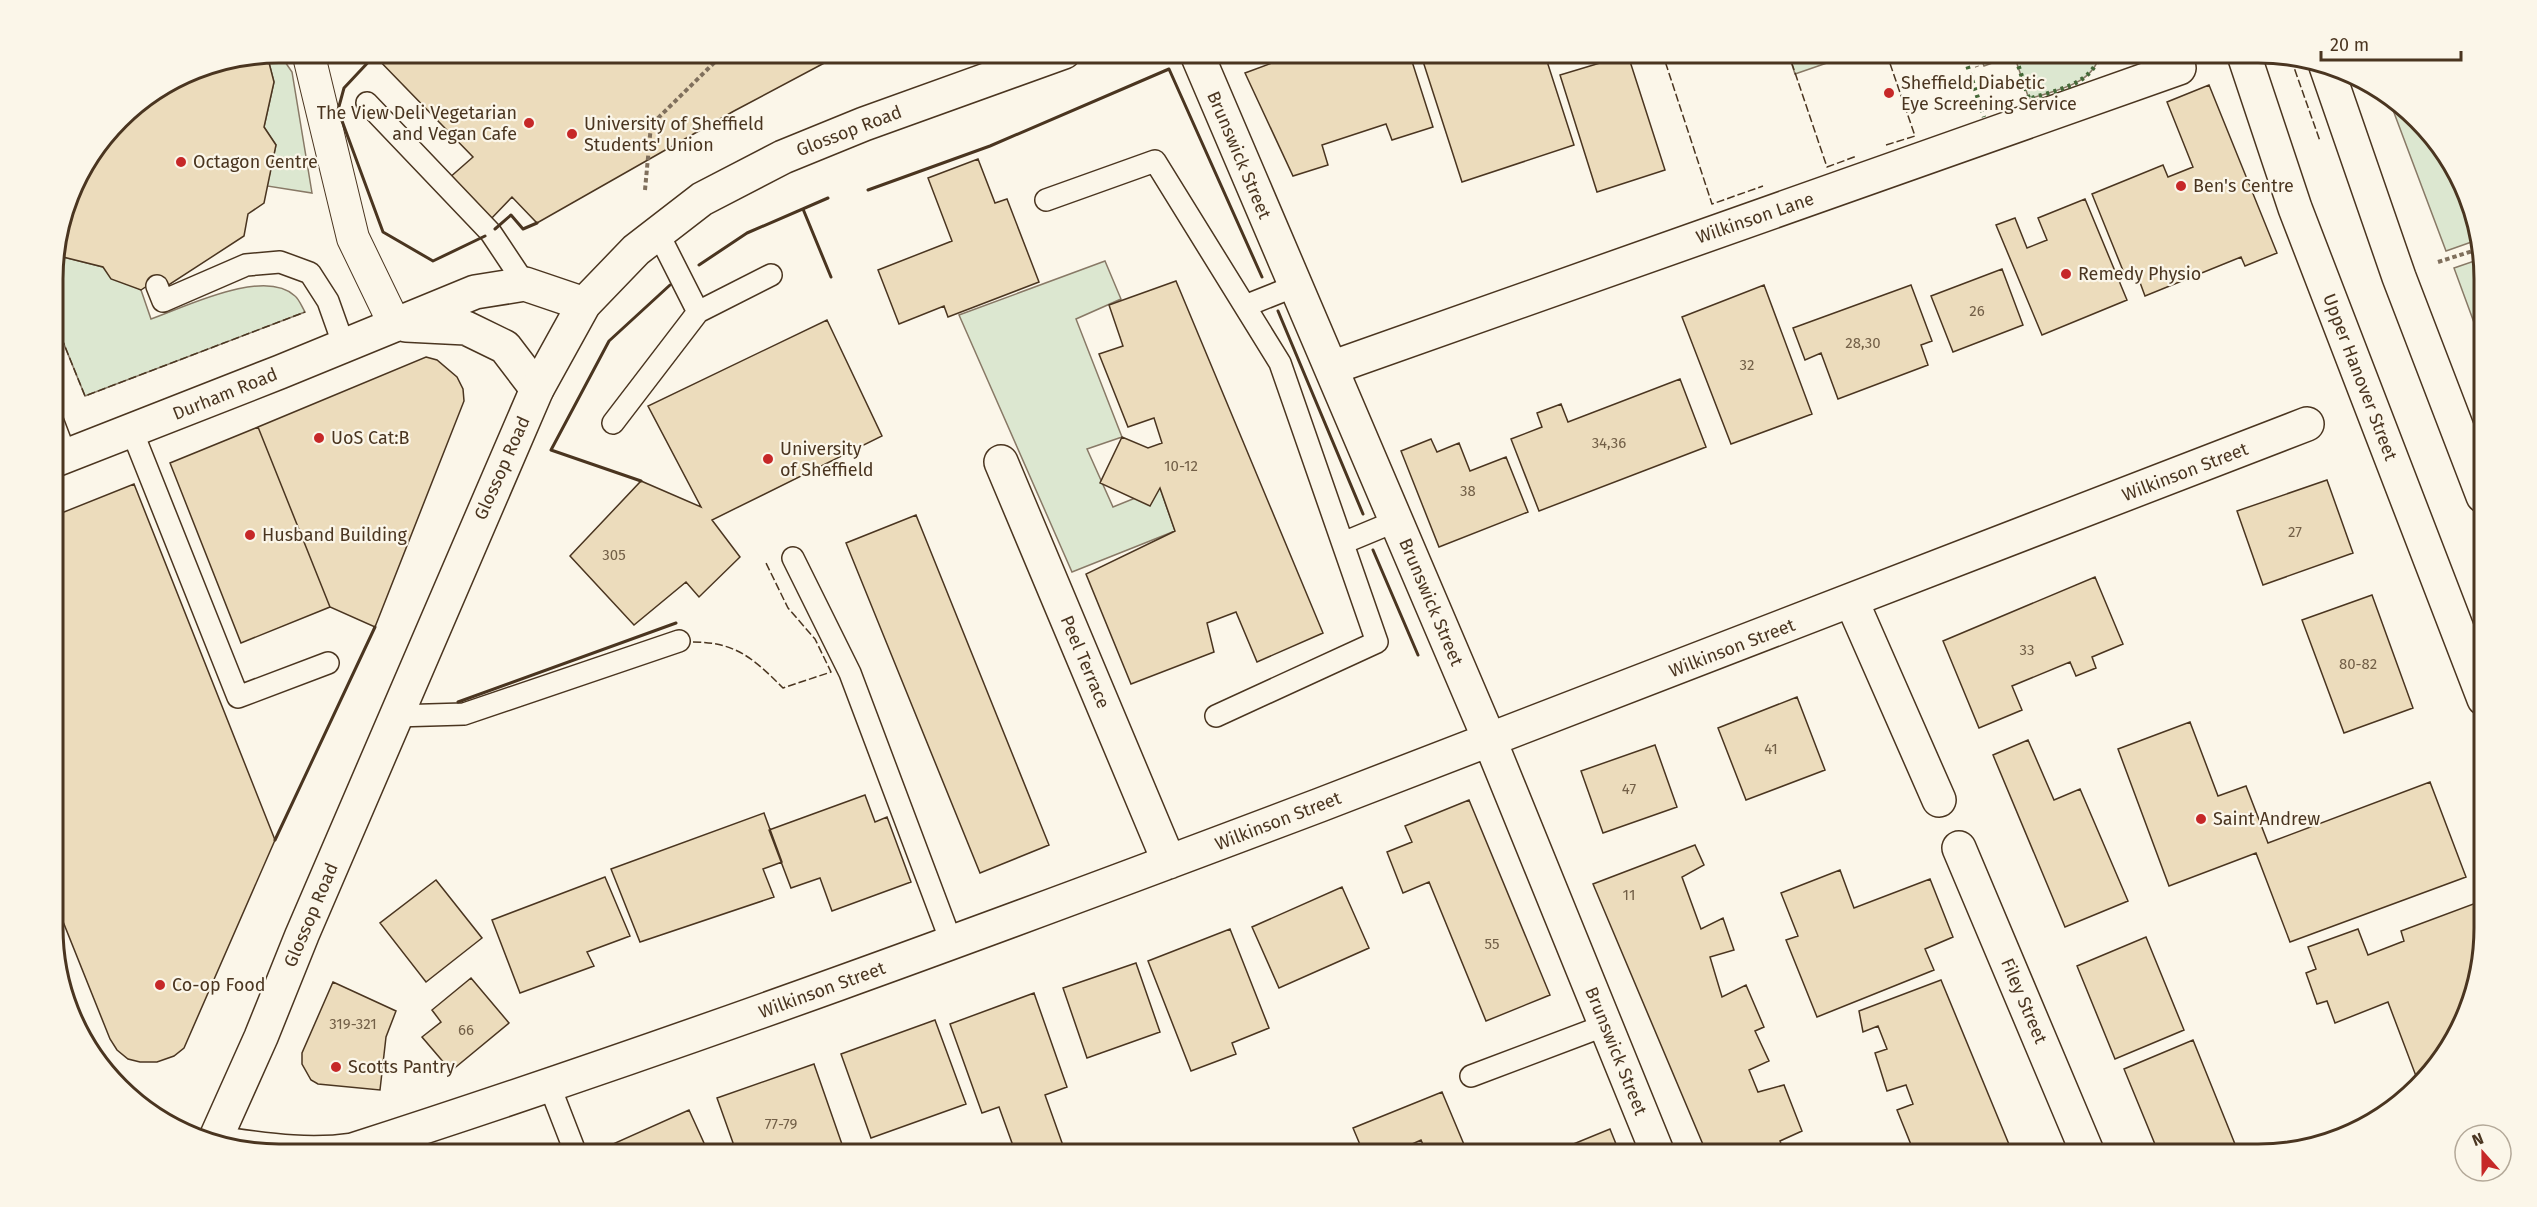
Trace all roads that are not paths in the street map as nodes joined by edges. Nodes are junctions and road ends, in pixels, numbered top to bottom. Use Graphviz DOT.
graph roads {
  1 [pos="311,63"];
  2 [pos="1033,63"];
  3 [pos="1201,63"];
  4 [pos="2246,63"];
  5 [pos="2179,68"];
  6 [pos="2329,75"];
  7 [pos="367,103"];
  8 [pos="1046,200"];
  9 [pos="658,233"];
  10 [pos="771,275"];
  11 [pos="525,284"];
  12 [pos="157,286"];
  13 [pos="1295,286"];
  14 [pos="584,304"];
  15 [pos="1245,306"];
  16 [pos="699,312"];
  17 [pos="395,325"];
  18 [pos="344,346"];
  19 [pos="1330,368"];
  20 [pos="537,389"];
  21 [pos="613,423"];
  22 [pos="2307,424"];
  23 [pos="132,431"];
  24 [pos="63,458"];
  25 [pos="1001,462"];
  26 [pos="2474,473"];
  27 [pos="1396,522"];
  28 [pos="1343,543"];
  29 [pos="793,558"];
  30 [pos="1852,602"];
  31 [pos="679,641"];
  32 [pos="328,663"];
  33 [pos="2474,673"];
  34 [pos="395,716"];
  35 [pos="1216,716"];
  36 [pos="1490,741"];
  37 [pos="1939,800"];
  38 [pos="1959,848"];
  39 [pos="1169,862"];
  40 [pos="952,944"];
  41 [pos="1605,1025"];
  42 [pos="1471,1077"];
  43 [pos="550,1087"];
  44 [pos="217,1135"];
  45 [pos="372,1144"];
  46 [pos="572,1144"];
  47 [pos="1654,1144"];
  48 [pos="2084,1144"];
  1 -- 17 [label="street"];
  2 -- 9 [label="main road, Glossop Road"];
  3 -- 13 [label="main road, Brunswick Street"];
  4 -- 33 [label="main road, Upper Hanover Street"];
  5 -- 19 [label="main road, Wilkinson Lane"];
  6 -- 26 [label="main road"];
  7 -- 11 [label="lane"];
  8 -- 15 [label="lane"];
  9 -- 14 [label="main road, Glossop Road"];
  9 -- 16 [label="lane"];
  10 -- 16 [label="lane"];
  11 -- 14 [label="main road, Durham Road"];
  11 -- 17 [label="main road, Durham Road"];
  12 -- 18 [label="lane"];
  13 -- 15 [label="lane"];
  13 -- 19 [label="main road, Brunswick Street"];
  14 -- 20 [label="main road, Glossop Road"];
  15 -- 28 [label="lane"];
  16 -- 21 [label="lane"];
  17 -- 18 [label="main road, Durham Road"];
  17 -- 20 [label="main road, Durham Road"];
  18 -- 23 [label="main road, Durham Road"];
  19 -- 27 [label="main road, Brunswick Street"];
  20 -- 34 [label="main road, Glossop Road"];
  22 -- 30 [label="main road, Wilkinson Street"];
  23 -- 24 [label="main road, Durham Road"];
  23 -- 32 [label="lane"];
  25 -- 39 [label="main road, Peel Terrace"];
  27 -- 28 [label="lane"];
  27 -- 36 [label="main road, Brunswick Street"];
  28 -- 35 [label="lane"];
  29 -- 40 [label="lane"];
  30 -- 36 [label="main road, Wilkinson Street"];
  30 -- 37 [label="main road"];
  31 -- 34 [label="lane"];
  34 -- 44 [label="main road, Glossop Road"];
  36 -- 39 [label="main road, Wilkinson Street"];
  36 -- 41 [label="main road, Brunswick Street"];
  38 -- 48 [label="main road, Filey Street"];
  39 -- 40 [label="main road, Wilkinson Street"];
  40 -- 43 [label="main road, Wilkinson Street"];
  41 -- 42 [label="lane"];
  41 -- 47 [label="main road, Brunswick Street"];
  43 -- 45 [label="main road, Wilkinson Street"];
  43 -- 46 [label="lane"];
}
